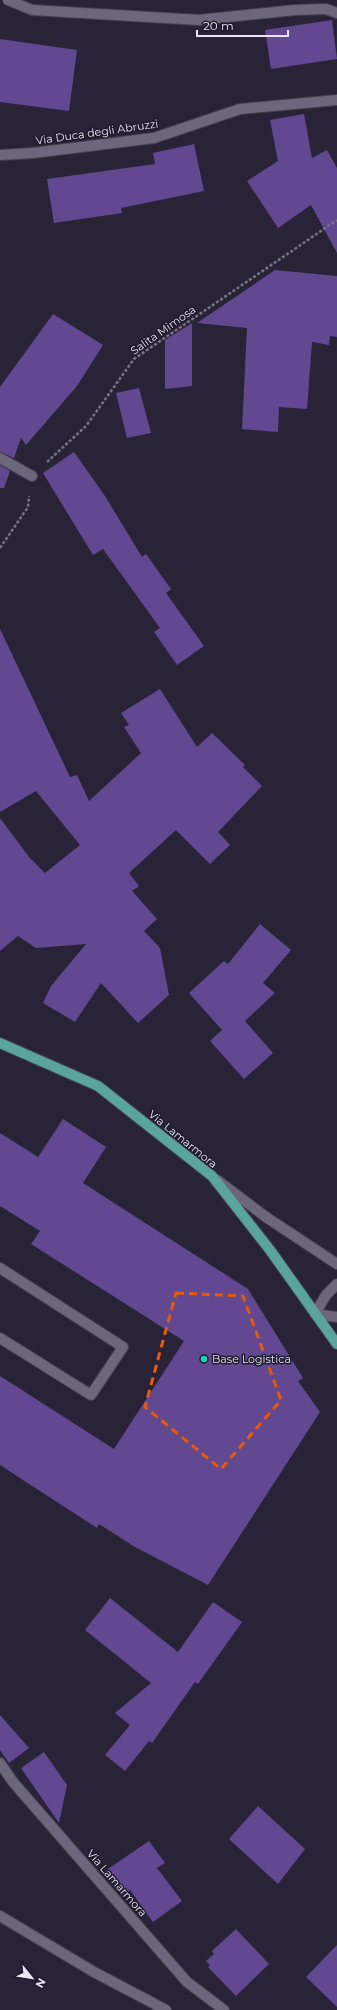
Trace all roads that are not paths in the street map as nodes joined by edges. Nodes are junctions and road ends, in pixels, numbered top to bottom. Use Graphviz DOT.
graph roads {
  1 [pos="8,0"];
  2 [pos="337,13"];
  3 [pos="337,100"];
  4 [pos="0,155"];
  5 [pos="0,458"];
  6 [pos="32,476"];
  7 [pos="0,1043"];
  8 [pos="212,1176"];
  9 [pos="337,1264"];
  10 [pos="0,1268"];
  11 [pos="337,1284"];
  12 [pos="315,1314"];
  13 [pos="337,1317"];
  14 [pos="0,1338"];
  15 [pos="337,1344"];
  16 [pos="0,1763"];
  17 [pos="0,1916"];
  18 [pos="166,2010"];
  19 [pos="224,2010"];
  1 -- 2 [label="street"];
  3 -- 4 [label="street, Via Duca degli Abruzzi"];
  5 -- 6 [label="street"];
  7 -- 8 [label="main road, Via Lamarmora"];
  8 -- 9 [label="street"];
  8 -- 12 [label="main road, Via Lamarmora"];
  10 -- 14 [label="street"];
  11 -- 12 [label="street"];
  12 -- 13 [label="street"];
  12 -- 15 [label="main road, Via Lamarmora"];
  16 -- 19 [label="street, Via Lamarmora"];
  17 -- 18 [label="street"];
}
